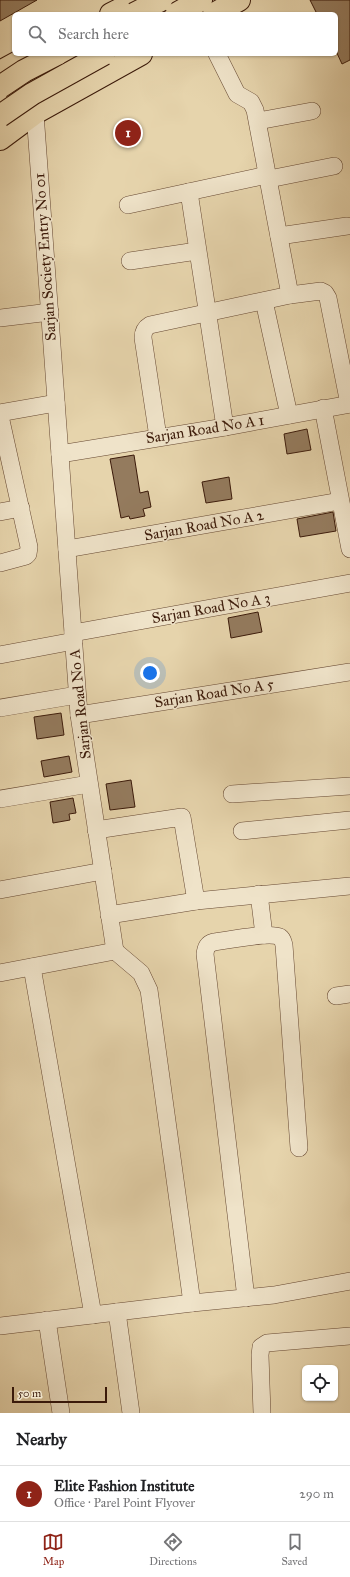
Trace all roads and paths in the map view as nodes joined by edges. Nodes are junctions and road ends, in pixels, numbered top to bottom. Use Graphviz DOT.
graph roads {
  1 [pos="161,0"];
  2 [pos="201,0"];
  3 [pos="239,0"];
  4 [pos="135,6"];
  5 [pos="117,12"];
  6 [pos="180,12"];
  7 [pos="218,12"];
  8 [pos="29,56"];
  9 [pos="53,56"];
  10 [pos="100,56"];
  11 [pos="137,56"];
  12 [pos="218,56"];
  13 [pos="5,69"];
  14 [pos="0,87"];
  15 [pos="312,111"];
  16 [pos="35,112"];
  17 [pos="0,116"];
  18 [pos="258,121"];
  19 [pos="0,139"];
  20 [pos="334,166"];
  21 [pos="268,177"];
  22 [pos="189,192"];
  23 [pos="128,205"];
  24 [pos="347,226"];
  25 [pos="279,236"];
  26 [pos="197,251"];
  27 [pos="130,261"];
  28 [pos="290,295"];
  29 [pos="264,301"];
  30 [pos="50,312"];
  31 [pos="207,312"];
  32 [pos="0,318"];
  33 [pos="56,403"];
  34 [pos="349,404"];
  35 [pos="323,408"];
  36 [pos="0,413"];
  37 [pos="289,415"];
  38 [pos="0,416"];
  39 [pos="225,427"];
  40 [pos="158,437"];
  41 [pos="60,454"];
  42 [pos="5,461"];
  43 [pos="340,501"];
  44 [pos="21,508"];
  45 [pos="0,512"];
  46 [pos="67,549"];
  47 [pos="350,549"];
  48 [pos="0,563"];
  49 [pos="350,583"];
  50 [pos="73,637"];
  51 [pos="0,655"];
  52 [pos="350,672"];
  53 [pos="78,695"];
  54 [pos="0,708"];
  55 [pos="79,715"];
  56 [pos="90,784"];
  57 [pos="350,786"];
  58 [pos="232,794"];
  59 [pos="0,799"];
  60 [pos="350,820"];
  61 [pos="96,830"];
  62 [pos="242,831"];
  63 [pos="103,871"];
  64 [pos="350,886"];
  65 [pos="0,890"];
  66 [pos="259,894"];
  67 [pos="196,901"];
  68 [pos="109,915"];
  69 [pos="264,935"];
  70 [pos="115,951"];
  71 [pos="32,967"];
  72 [pos="0,973"];
  73 [pos="299,1148"];
  74 [pos="350,1281"];
  75 [pos="246,1298"];
  76 [pos="192,1303"];
  77 [pos="117,1312"];
  78 [pos="93,1315"];
  79 [pos="47,1320"];
  80 [pos="0,1326"];
  81 [pos="350,1336"];
  82 [pos="61,1413"];
  83 [pos="131,1413"];
  84 [pos="262,1413"];
  1 -- 4 [label="main road, bridge"];
  2 -- 6 [label="main road"];
  3 -- 7 [label="main road"];
  4 -- 5 [label="main road"];
  8 -- 13 [label="main road"];
  9 -- 14 [label="main road, bridge"];
  10 -- 17 [label="main road, bridge"];
  11 -- 16 [label="main road"];
  12 -- 18 [label="street"];
  13 -- 16 [label="street, Sarjan Society Entry No 01"];
  15 -- 18 [label="street"];
  16 -- 19 [label="main road"];
  16 -- 30 [label="street, Sarjan Society Entry No 01"];
  18 -- 21 [label="street"];
  20 -- 21 [label="street"];
  21 -- 22 [label="street"];
  21 -- 25 [label="street"];
  22 -- 23 [label="street"];
  22 -- 26 [label="street"];
  24 -- 25 [label="street"];
  25 -- 28 [label="street"];
  26 -- 27 [label="street"];
  26 -- 31 [label="street"];
  28 -- 29 [label="street"];
  28 -- 34 [label="street"];
  29 -- 31 [label="street"];
  29 -- 37 [label="street"];
  30 -- 32 [label="street"];
  30 -- 33 [label="street, Sarjan Society Entry No 01"];
  31 -- 39 [label="street"];
  31 -- 40 [label="street"];
  33 -- 36 [label="street"];
  33 -- 41 [label="street, Sarjan Society Entry No 01"];
  34 -- 35 [label="street, Sarjan Road No A 1"];
  35 -- 37 [label="street, Sarjan Road No A 1"];
  35 -- 43 [label="street"];
  37 -- 39 [label="street, Sarjan Road No A 1"];
  38 -- 42 [label="street"];
  39 -- 40 [label="street, Sarjan Road No A 1"];
  40 -- 41 [label="street, Sarjan Road No A 1"];
  41 -- 46 [label="street, Sarjan Road No A"];
  42 -- 44 [label="street"];
  43 -- 46 [label="street, Sarjan Road No A 2"];
  43 -- 47 [label="street"];
  44 -- 45 [label="street"];
  44 -- 48 [label="street"];
  46 -- 50 [label="street, Sarjan Road No A"];
  49 -- 50 [label="street, Sarjan Road No A 3"];
  50 -- 51 [label="street, Sarjan Road No A 3"];
  50 -- 53 [label="street, Sarjan Road No A"];
  52 -- 55 [label="street, Sarjan Road No A 5"];
  53 -- 54 [label="street"];
  53 -- 55 [label="street, Sarjan Road No A"];
  55 -- 56 [label="street, Sarjan Road No A"];
  56 -- 59 [label="street"];
  56 -- 61 [label="street, Sarjan Road No A"];
  57 -- 58 [label="street"];
  60 -- 62 [label="street"];
  61 -- 63 [label="street, Sarjan Road No A"];
  61 -- 67 [label="street"];
  63 -- 65 [label="street"];
  63 -- 68 [label="street, Sarjan Road No A"];
  64 -- 66 [label="street"];
  66 -- 67 [label="street"];
  66 -- 69 [label="street"];
  67 -- 68 [label="street"];
  68 -- 70 [label="street, Sarjan Road No A"];
  69 -- 73 [label="street"];
  69 -- 75 [label="street"];
  70 -- 71 [label="street"];
  70 -- 76 [label="street"];
  71 -- 72 [label="street"];
  71 -- 78 [label="street"];
  74 -- 75 [label="street"];
  75 -- 76 [label="street"];
  76 -- 77 [label="street"];
  77 -- 78 [label="street"];
  77 -- 83 [label="street"];
  78 -- 79 [label="street"];
  79 -- 80 [label="street"];
  79 -- 82 [label="street"];
  81 -- 84 [label="street"];
}
